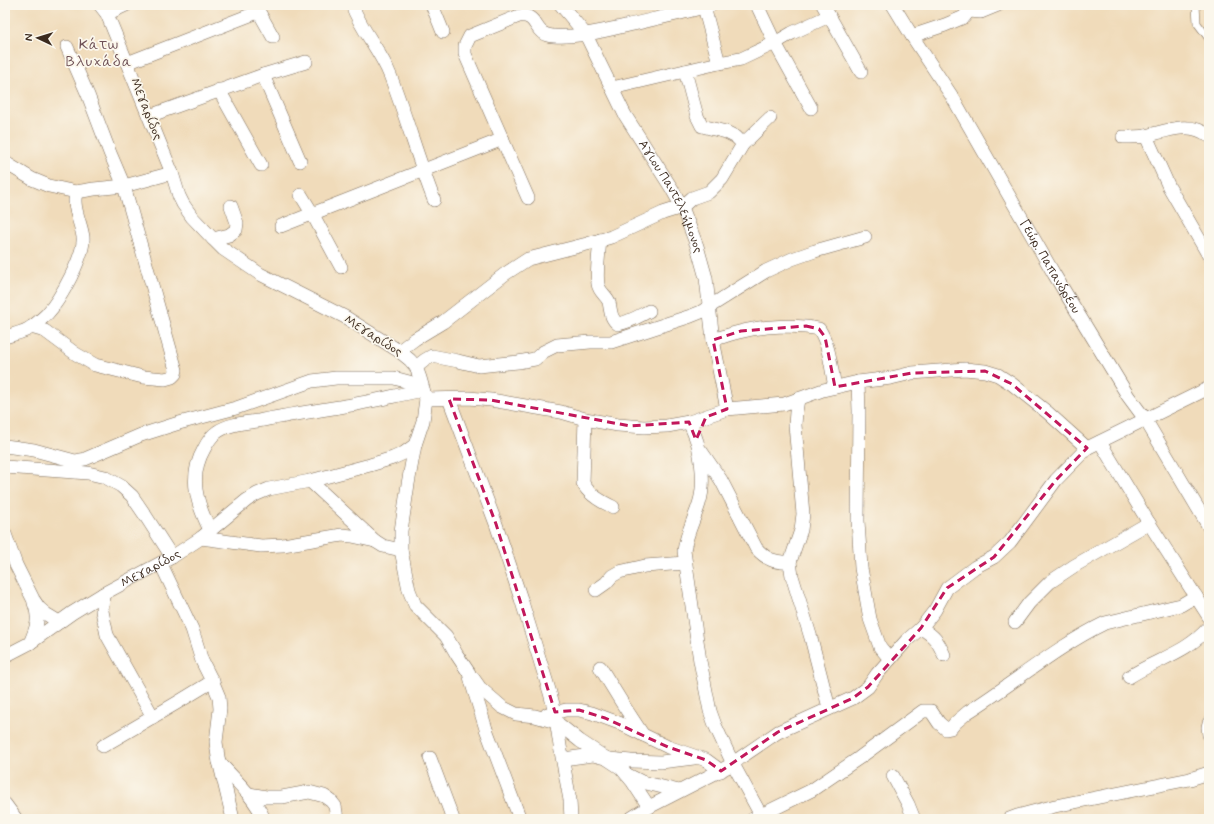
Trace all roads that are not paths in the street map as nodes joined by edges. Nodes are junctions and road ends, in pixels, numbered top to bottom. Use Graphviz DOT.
graph roads {
  1 [pos="126,5"];
  2 [pos="352,5"];
  3 [pos="432,5"];
  4 [pos="561,5"];
  5 [pos="757,5"];
  6 [pos="893,5"];
  7 [pos="998,5"];
  8 [pos="1196,5"];
  9 [pos="703,6"];
  10 [pos="971,8"];
  11 [pos="257,9"];
  12 [pos="104,10"];
  13 [pos="826,10"];
  14 [pos="443,32"];
  15 [pos="586,35"];
  16 [pos="912,36"];
  17 [pos="273,37"];
  18 [pos="1209,39"];
  19 [pos="775,43"];
  20 [pos="67,47"];
  21 [pos="306,62"];
  22 [pos="127,63"];
  23 [pos="719,63"];
  24 [pos="685,71"];
  25 [pos="861,72"];
  26 [pos="263,75"];
  27 [pos="612,88"];
  28 [pos="219,90"];
  29 [pos="811,108"];
  30 [pos="149,116"];
  31 [pos="770,118"];
  32 [pos="1146,136"];
  33 [pos="1209,136"];
  34 [pos="1124,137"];
  35 [pos="502,139"];
  36 [pos="742,144"];
  37 [pos="300,161"];
  38 [pos="5,162"];
  39 [pos="261,165"];
  40 [pos="423,171"];
  41 [pos="172,173"];
  42 [pos="124,186"];
  43 [pos="76,192"];
  44 [pos="300,195"];
  45 [pos="528,198"];
  46 [pos="434,200"];
  47 [pos="231,206"];
  48 [pos="682,207"];
  49 [pos="312,213"];
  50 [pos="281,226"];
  51 [pos="866,237"];
  52 [pos="213,239"];
  53 [pos="600,240"];
  54 [pos="1209,256"];
  55 [pos="341,267"];
  56 [pos="708,307"];
  57 [pos="649,311"];
  58 [pos="32,327"];
  59 [pos="5,338"];
  60 [pos="713,340"];
  61 [pos="399,351"];
  62 [pos="416,368"];
  63 [pos="858,382"];
  64 [pos="835,388"];
  65 [pos="1209,388"];
  66 [pos="424,395"];
  67 [pos="449,399"];
  68 [pos="798,399"];
  69 [pos="727,409"];
  70 [pos="706,417"];
  71 [pos="585,419"];
  72 [pos="1145,419"];
  73 [pos="689,422"];
  74 [pos="1100,442"];
  75 [pos="697,444"];
  76 [pos="415,445"];
  77 [pos="5,446"];
  78 [pos="1087,448"];
  79 [pos="5,467"];
  80 [pos="310,481"];
  81 [pos="613,507"];
  82 [pos="1149,523"];
  83 [pos="1209,526"];
  84 [pos="5,534"];
  85 [pos="206,534"];
  86 [pos="374,541"];
  87 [pos="401,550"];
  88 [pos="167,560"];
  89 [pos="790,562"];
  90 [pos="685,563"];
  91 [pos="596,590"];
  92 [pos="103,594"];
  93 [pos="33,599"];
  94 [pos="1202,599"];
  95 [pos="1209,617"];
  96 [pos="59,622"];
  97 [pos="1015,622"];
  98 [pos="1209,627"];
  99 [pos="921,628"];
  100 [pos="30,643"];
  101 [pos="944,655"];
  102 [pos="5,656"];
  103 [pos="890,659"];
  104 [pos="600,667"];
  105 [pos="469,673"];
  106 [pos="1129,676"];
  107 [pos="213,681"];
  108 [pos="829,708"];
  109 [pos="153,716"];
  110 [pos="556,717"];
  111 [pos="1209,723"];
  112 [pos="1209,735"];
  113 [pos="644,736"];
  114 [pos="103,746"];
  115 [pos="430,758"];
  116 [pos="698,758"];
  117 [pos="562,759"];
  118 [pos="609,759"];
  119 [pos="219,762"];
  120 [pos="733,764"];
  121 [pos="721,771"];
  122 [pos="1209,773"];
  123 [pos="627,774"];
  124 [pos="893,776"];
  125 [pos="679,791"];
  126 [pos="249,794"];
  127 [pos="649,807"];
  128 [pos="759,818"];
  129 [pos="233,819"];
  130 [pos="264,819"];
  131 [pos="337,819"];
  132 [pos="453,819"];
  133 [pos="520,819"];
  134 [pos="571,819"];
  135 [pos="630,819"];
  136 [pos="914,819"];
  137 [pos="1009,819"];
  1 -- 12 [label="street"];
  2 -- 40 [label="street"];
  3 -- 14 [label="street"];
  4 -- 15 [label="street, Αγιου Παντελεήμονος"];
  5 -- 19 [label="street"];
  6 -- 16 [label="street, Γεώρ. Παπανδρέου"];
  7 -- 10 [label="street"];
  8 -- 18 [label="lane"];
  9 -- 15 [label="street"];
  9 -- 23 [label="street"];
  10 -- 16 [label="street"];
  11 -- 17 [label="street"];
  11 -- 22 [label="street"];
  12 -- 22 [label="street, Μεγαρίδος"];
  13 -- 19 [label="street"];
  13 -- 25 [label="street"];
  15 -- 27 [label="street, Αγιου Παντελεήμονος"];
  15 -- 35 [label="street"];
  16 -- 72 [label="street, Γεώρ. Παπανδρέου"];
  19 -- 23 [label="street"];
  19 -- 29 [label="street"];
  20 -- 42 [label="street"];
  21 -- 26 [label="street"];
  22 -- 30 [label="street, Μεγαρίδος"];
  23 -- 24 [label="street"];
  24 -- 27 [label="street"];
  24 -- 36 [label="street"];
  26 -- 28 [label="street"];
  26 -- 37 [label="street"];
  27 -- 48 [label="street, Αγιου Παντελεήμονος"];
  28 -- 30 [label="street"];
  28 -- 39 [label="street"];
  30 -- 41 [label="street, Μεγαρίδος"];
  31 -- 36 [label="street"];
  32 -- 33 [label="street"];
  32 -- 34 [label="street"];
  32 -- 54 [label="street"];
  35 -- 40 [label="street"];
  35 -- 45 [label="street"];
  36 -- 48 [label="street"];
  38 -- 43 [label="street"];
  40 -- 46 [label="street"];
  40 -- 49 [label="street"];
  41 -- 42 [label="street"];
  41 -- 52 [label="street, Μεγαρίδος"];
  42 -- 43 [label="street"];
  42 -- 58 [label="street"];
  43 -- 58 [label="street"];
  44 -- 49 [label="street"];
  47 -- 52 [label="street"];
  48 -- 53 [label="street"];
  48 -- 56 [label="street, Αγιου Παντελεήμονος"];
  49 -- 50 [label="street"];
  49 -- 55 [label="street"];
  51 -- 56 [label="street"];
  52 -- 61 [label="street, Μεγαρίδος"];
  53 -- 57 [label="street"];
  53 -- 61 [label="street"];
  56 -- 60 [label="street, Αγιου Παντελεήμονος"];
  56 -- 62 [label="street"];
  58 -- 59 [label="street"];
  60 -- 64 [label="street"];
  60 -- 69 [label="street, Αγιου Παντελεήμονος"];
  61 -- 62 [label="street, Μεγαρίδος"];
  62 -- 66 [label="street, Μεγαρίδος"];
  63 -- 64 [label="street"];
  63 -- 78 [label="street"];
  63 -- 103 [label="street"];
  64 -- 68 [label="street"];
  65 -- 72 [label="street"];
  66 -- 67 [label="street"];
  66 -- 76 [label="street, Μεγαρίδος"];
  66 -- 77 [label="street"];
  66 -- 85 [label="street"];
  67 -- 71 [label="street"];
  67 -- 110 [label="street"];
  68 -- 69 [label="street"];
  68 -- 89 [label="street"];
  69 -- 70 [label="street"];
  70 -- 73 [label="street"];
  70 -- 75 [label="street"];
  71 -- 73 [label="street"];
  71 -- 81 [label="street"];
  72 -- 74 [label="street"];
  72 -- 83 [label="street, Γεώρ. Παπανδρέου"];
  73 -- 75 [label="street"];
  74 -- 78 [label="street"];
  74 -- 82 [label="street"];
  75 -- 89 [label="street"];
  75 -- 90 [label="street"];
  76 -- 80 [label="street, Μεγαρίδος"];
  76 -- 87 [label="street"];
  78 -- 99 [label="street"];
  79 -- 88 [label="street"];
  80 -- 85 [label="street, Μεγαρίδος"];
  80 -- 86 [label="street"];
  82 -- 94 [label="street"];
  82 -- 97 [label="street"];
  84 -- 93 [label="street"];
  85 -- 86 [label="street"];
  85 -- 88 [label="street, Μεγαρίδος"];
  86 -- 87 [label="street"];
  87 -- 105 [label="street"];
  88 -- 92 [label="street, Μεγαρίδος"];
  88 -- 107 [label="street"];
  89 -- 108 [label="street"];
  90 -- 91 [label="street"];
  90 -- 120 [label="street"];
  92 -- 96 [label="street, Μεγαρίδος"];
  92 -- 109 [label="street"];
  93 -- 96 [label="street"];
  93 -- 100 [label="street"];
  94 -- 95 [label="street"];
  94 -- 128 [label="street"];
  96 -- 100 [label="street, Μεγαρίδος"];
  98 -- 106 [label="street"];
  99 -- 101 [label="street"];
  99 -- 103 [label="street"];
  100 -- 102 [label="street, Μεγαρίδος"];
  103 -- 108 [label="street"];
  104 -- 113 [label="street"];
  105 -- 110 [label="street"];
  105 -- 133 [label="street"];
  107 -- 109 [label="street"];
  107 -- 119 [label="street"];
  108 -- 120 [label="street"];
  109 -- 114 [label="street"];
  110 -- 113 [label="street"];
  110 -- 117 [label="street"];
  110 -- 118 [label="street"];
  111 -- 112 [label="street"];
  113 -- 116 [label="street"];
  115 -- 132 [label="street"];
  116 -- 118 [label="street"];
  116 -- 121 [label="street"];
  117 -- 118 [label="street"];
  117 -- 134 [label="street"];
  118 -- 123 [label="street"];
  119 -- 126 [label="street"];
  119 -- 129 [label="street"];
  120 -- 121 [label="street"];
  120 -- 128 [label="street"];
  121 -- 125 [label="street"];
  122 -- 137 [label="street"];
  123 -- 125 [label="street"];
  123 -- 127 [label="street"];
  124 -- 136 [label="street"];
  125 -- 127 [label="street"];
  126 -- 130 [label="street"];
  126 -- 131 [label="street"];
  127 -- 135 [label="street"];
}
